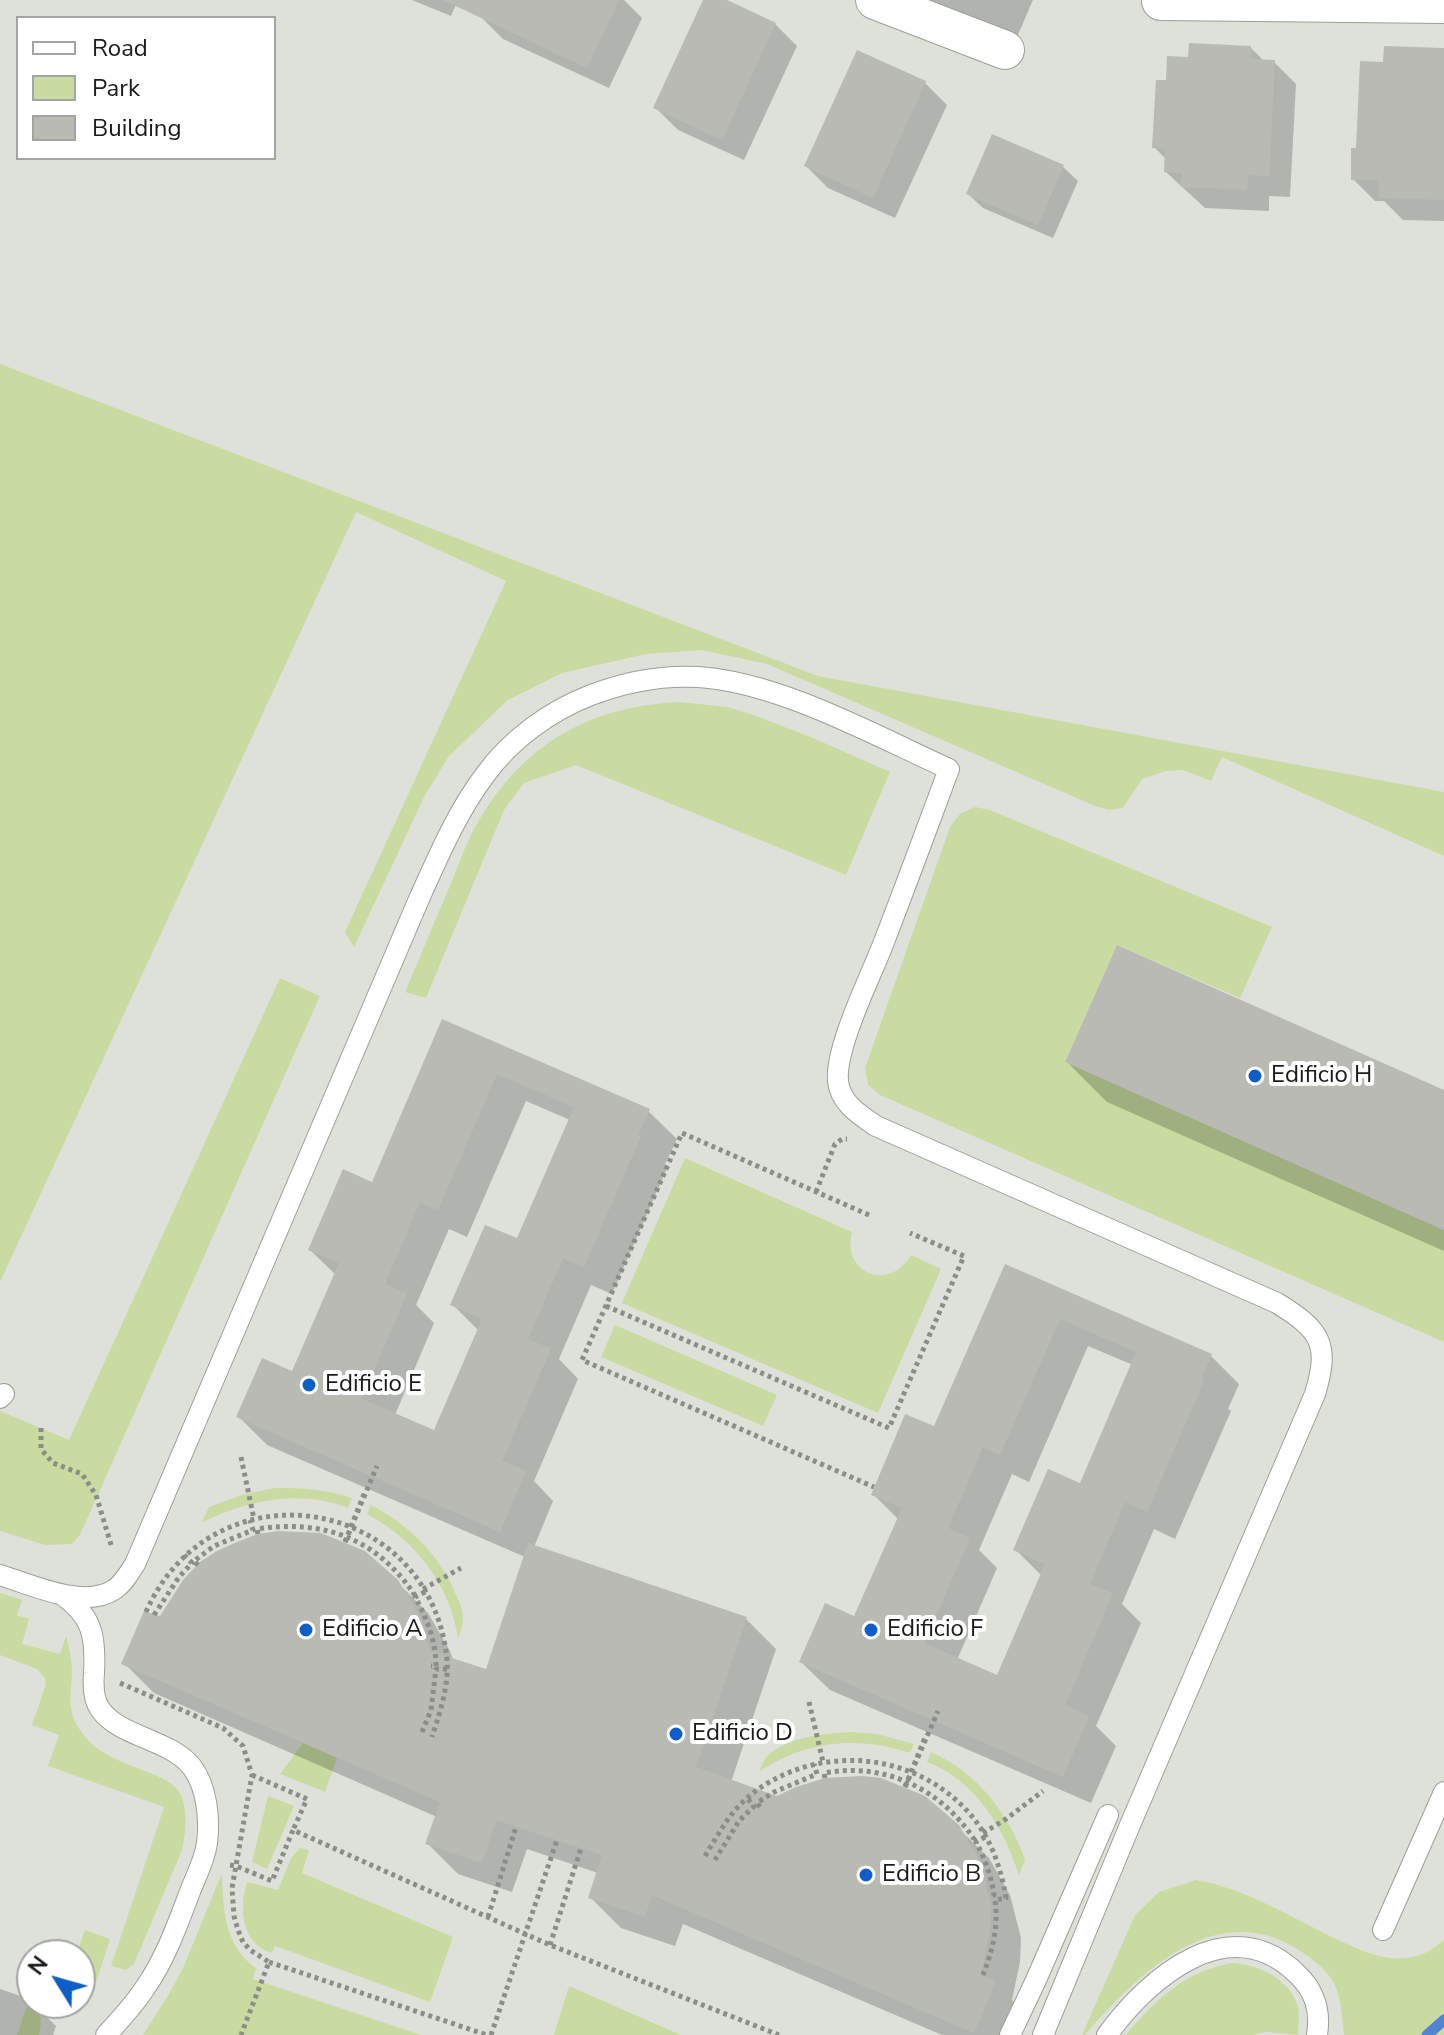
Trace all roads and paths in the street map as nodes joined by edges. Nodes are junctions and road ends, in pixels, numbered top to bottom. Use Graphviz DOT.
graph roads {
  1 [pos="875,0"];
  2 [pos="1161,1"];
  3 [pos="1357,2"];
  4 [pos="1444,4"];
  5 [pos="1005,50"];
  6 [pos="848,1139"];
  7 [pos="816,1192"];
  8 [pos="869,1215"];
  9 [pos="910,1233"];
  10 [pos="606,1306"];
  11 [pos="41,1428"];
  12 [pos="241,1457"];
  13 [pos="377,1466"];
  14 [pos="874,1487"];
  15 [pos="364,1494"];
  16 [pos="252,1519"];
  17 [pos="351,1527"];
  18 [pos="258,1534"];
  19 [pos="345,1541"];
  20 [pos="184,1555"];
  21 [pos="198,1565"];
  22 [pos="461,1568"];
  23 [pos="0,1575"];
  24 [pos="126,1578"];
  25 [pos="424,1591"];
  26 [pos="61,1594"];
  27 [pos="409,1597"];
  28 [pos="146,1612"];
  29 [pos="154,1615"];
  30 [pos="431,1666"];
  31 [pos="447,1669"];
  32 [pos="94,1672"];
  33 [pos="809,1702"];
  34 [pos="938,1711"];
  35 [pos="422,1732"];
  36 [pos="926,1735"];
  37 [pos="432,1737"];
  38 [pos="823,1762"];
  39 [pos="814,1764"];
  40 [pos="911,1772"];
  41 [pos="252,1775"];
  42 [pos="825,1778"];
  43 [pos="905,1785"];
  44 [pos="1043,1791"];
  45 [pos="1444,1792"];
  46 [pos="747,1798"];
  47 [pos="760,1807"];
  48 [pos="1130,1825"];
  49 [pos="516,1827"];
  50 [pos="293,1830"];
  51 [pos="984,1835"];
  52 [pos="557,1840"];
  53 [pos="969,1841"];
  54 [pos="581,1848"];
  55 [pos="705,1856"];
  56 [pos="715,1860"];
  57 [pos="236,1866"];
  58 [pos="989,1896"];
  59 [pos="488,1917"];
  60 [pos="1383,1930"];
  61 [pos="525,1933"];
  62 [pos="550,1945"];
  63 [pos="269,1962"];
  64 [pos="983,1975"];
  65 [pos="106,2035"];
  66 [pos="241,2035"];
  67 [pos="489,2035"];
  68 [pos="779,2035"];
  69 [pos="1010,2035"];
  70 [pos="1043,2035"];
  71 [pos="1107,2035"];
  72 [pos="1317,2035"];
  1 -- 5 [label="street"];
  2 -- 3 [label="street"];
  3 -- 4 [label="street"];
  6 -- 7 [label="path"];
  7 -- 8 [label="path"];
  7 -- 10 [label="path"];
  9 -- 10 [label="path"];
  10 -- 14 [label="path"];
  11 -- 24 [label="path"];
  12 -- 16 [label="path"];
  13 -- 19 [label="path, bridge"];
  15 -- 17 [label="path"];
  16 -- 17 [label="path"];
  16 -- 20 [label="path"];
  16 -- 21 [label="path"];
  17 -- 19 [label="path"];
  17 -- 25 [label="path"];
  18 -- 19 [label="path"];
  19 -- 27 [label="path"];
  20 -- 28 [label="path"];
  20 -- 29 [label="path"];
  22 -- 25 [label="path"];
  23 -- 26 [label="lane"];
  24 -- 26 [label="lane"];
  24 -- 48 [label="lane"];
  25 -- 30 [label="path"];
  25 -- 31 [label="path"];
  26 -- 32 [label="lane"];
  31 -- 35 [label="path"];
  31 -- 37 [label="path"];
  32 -- 41 [label="path"];
  32 -- 65 [label="lane"];
  33 -- 38 [label="path"];
  34 -- 43 [label="path, bridge"];
  36 -- 40 [label="path"];
  38 -- 39 [label="path"];
  38 -- 40 [label="path"];
  39 -- 46 [label="path"];
  39 -- 47 [label="path"];
  40 -- 43 [label="path"];
  40 -- 51 [label="path"];
  41 -- 50 [label="path"];
  41 -- 57 [label="path"];
  42 -- 43 [label="path"];
  43 -- 53 [label="path"];
  44 -- 51 [label="path"];
  45 -- 60 [label="lane"];
  46 -- 55 [label="path"];
  46 -- 56 [label="path"];
  48 -- 69 [label="lane"];
  48 -- 70 [label="lane"];
  49 -- 59 [label="path"];
  50 -- 57 [label="path"];
  50 -- 59 [label="path"];
  51 -- 58 [label="path"];
  51 -- 64 [label="path"];
  52 -- 61 [label="path"];
  54 -- 62 [label="path"];
  57 -- 63 [label="path"];
  59 -- 61 [label="path"];
  61 -- 62 [label="path"];
  61 -- 67 [label="path"];
  62 -- 68 [label="path"];
  63 -- 66 [label="path"];
  63 -- 67 [label="path"];
  71 -- 72 [label="lane"];
}
